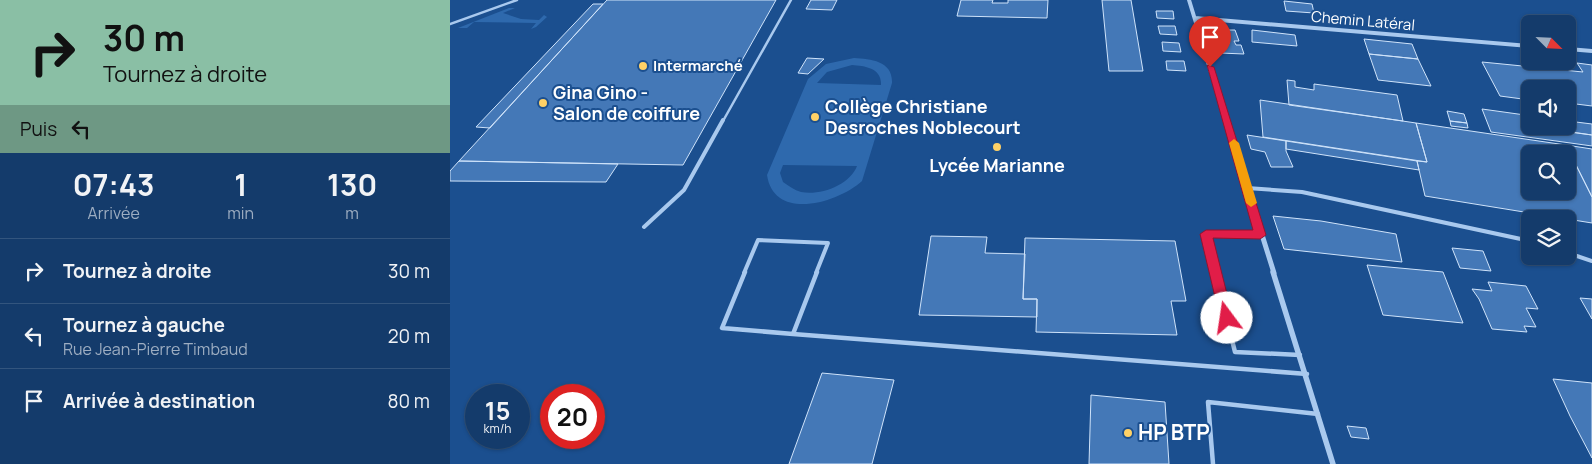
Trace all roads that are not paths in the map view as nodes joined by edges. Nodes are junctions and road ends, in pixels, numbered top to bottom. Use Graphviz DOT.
graph roads {
  1 [pos="517,0"];
  2 [pos="791,0"];
  3 [pos="1189,0"];
  4 [pos="1195,18"];
  5 [pos="450,24"];
  6 [pos="1521,45"];
  7 [pos="1576,50"];
  8 [pos="1592,51"];
  9 [pos="1247,188"];
  10 [pos="644,227"];
  11 [pos="1260,235"];
  12 [pos="1521,239"];
  13 [pos="1576,256"];
  14 [pos="1592,261"];
  15 [pos="793,334"];
  16 [pos="1301,355"];
  17 [pos="1307,374"];
  18 [pos="1318,414"];
  19 [pos="1213,464"];
  20 [pos="1333,464"];
  1 -- 5 [label="lane"];
  2 -- 10 [label="lane"];
  3 -- 4 [label="street"];
  4 -- 6 [label="street, Chemin Latéral"];
  4 -- 9 [label="street"];
  7 -- 8 [label="street"];
  9 -- 11 [label="street"];
  9 -- 12 [label="lane"];
  11 -- 16 [label="street"];
  11 -- 16 [label="lane"];
  13 -- 14 [label="lane"];
  15 -- 15 [label="lane"];
  15 -- 17 [label="lane"];
  16 -- 17 [label="street"];
  17 -- 18 [label="street"];
  18 -- 19 [label="lane"];
  18 -- 20 [label="street"];
}
